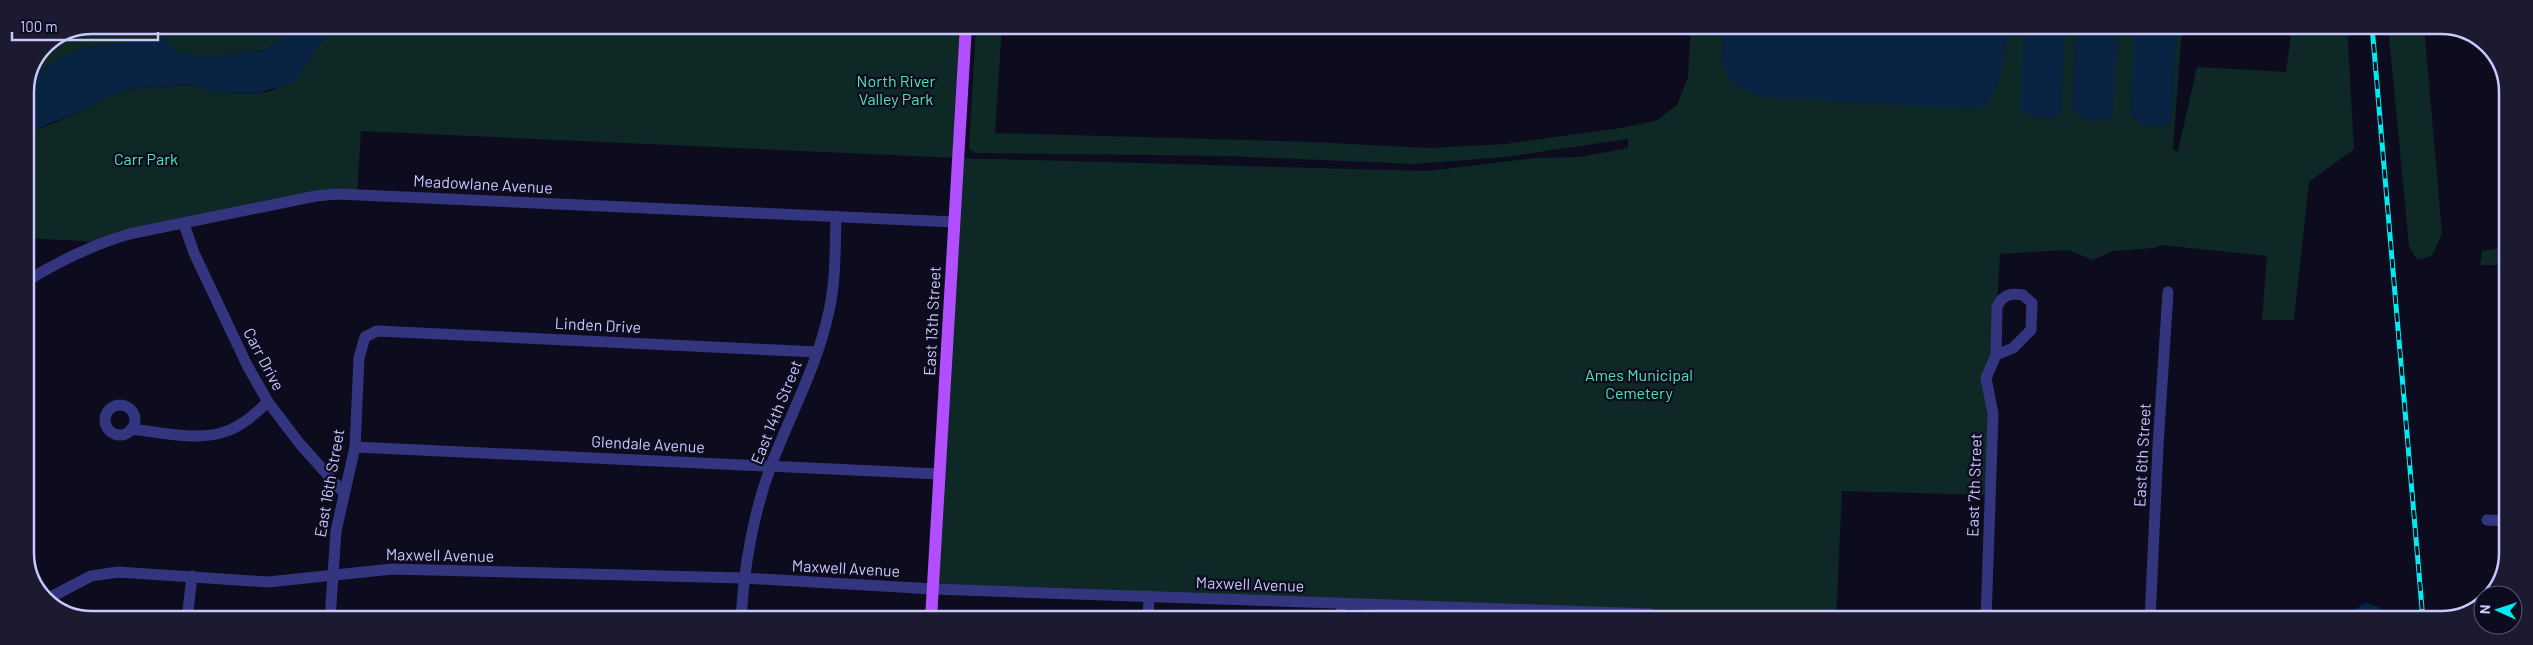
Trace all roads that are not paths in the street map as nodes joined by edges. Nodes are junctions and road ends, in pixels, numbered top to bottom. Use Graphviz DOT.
graph roads {
  1 [pos="966,34"];
  2 [pos="836,216"];
  3 [pos="954,222"];
  4 [pos="184,224"];
  5 [pos="34,276"];
  6 [pos="2168,292"];
  7 [pos="377,331"];
  8 [pos="817,352"];
  9 [pos="1996,355"];
  10 [pos="268,402"];
  11 [pos="131,429"];
  12 [pos="355,447"];
  13 [pos="771,466"];
  14 [pos="939,474"];
  15 [pos="343,492"];
  16 [pos="2487,520"];
  17 [pos="2499,521"];
  18 [pos="192,576"];
  19 [pos="333,576"];
  20 [pos="743,578"];
  21 [pos="933,589"];
  22 [pos="49,593"];
  23 [pos="1149,596"];
  24 [pos="1342,604"];
  25 [pos="188,611"];
  26 [pos="331,611"];
  27 [pos="741,611"];
  28 [pos="932,611"];
  29 [pos="1148,611"];
  30 [pos="1342,611"];
  31 [pos="1508,611"];
  32 [pos="1986,611"];
  33 [pos="2150,611"];
  1 -- 3 [label="main road, East 13th Street"];
  2 -- 3 [label="street, Meadowlane Avenue"];
  2 -- 4 [label="street, Meadowlane Avenue"];
  2 -- 8 [label="street, East 14th Street"];
  3 -- 14 [label="main road, East 13th Street"];
  4 -- 5 [label="street, Meadowlane Avenue"];
  4 -- 10 [label="street, Carr Drive"];
  6 -- 33 [label="street, East 6th Street"];
  7 -- 8 [label="street, Linden Drive"];
  7 -- 12 [label="street, East 16th Street"];
  8 -- 13 [label="street, East 14th Street"];
  9 -- 9 [label="street, East 7th Street"];
  9 -- 32 [label="street, East 7th Street"];
  10 -- 11 [label="street"];
  10 -- 15 [label="street, Carr Drive"];
  12 -- 13 [label="street, Glendale Avenue"];
  12 -- 15 [label="street, East 16th Street"];
  13 -- 14 [label="street, Glendale Avenue"];
  13 -- 20 [label="street, East 14th Street"];
  14 -- 21 [label="main road, East 13th Street"];
  15 -- 19 [label="street, East 16th Street"];
  16 -- 17 [label="street"];
  18 -- 19 [label="street, Maxwell Avenue"];
  18 -- 22 [label="street, Maxwell Avenue"];
  18 -- 25 [label="street"];
  19 -- 20 [label="street, Maxwell Avenue"];
  19 -- 26 [label="street, East 16th Street"];
  20 -- 21 [label="street, Maxwell Avenue"];
  20 -- 27 [label="street, East 14th Street"];
  21 -- 23 [label="street, Maxwell Avenue"];
  21 -- 28 [label="main road, East 13th Street"];
  23 -- 24 [label="street, Maxwell Avenue"];
  23 -- 29 [label="street"];
  24 -- 30 [label="street"];
  24 -- 31 [label="street, Maxwell Avenue"];
}
